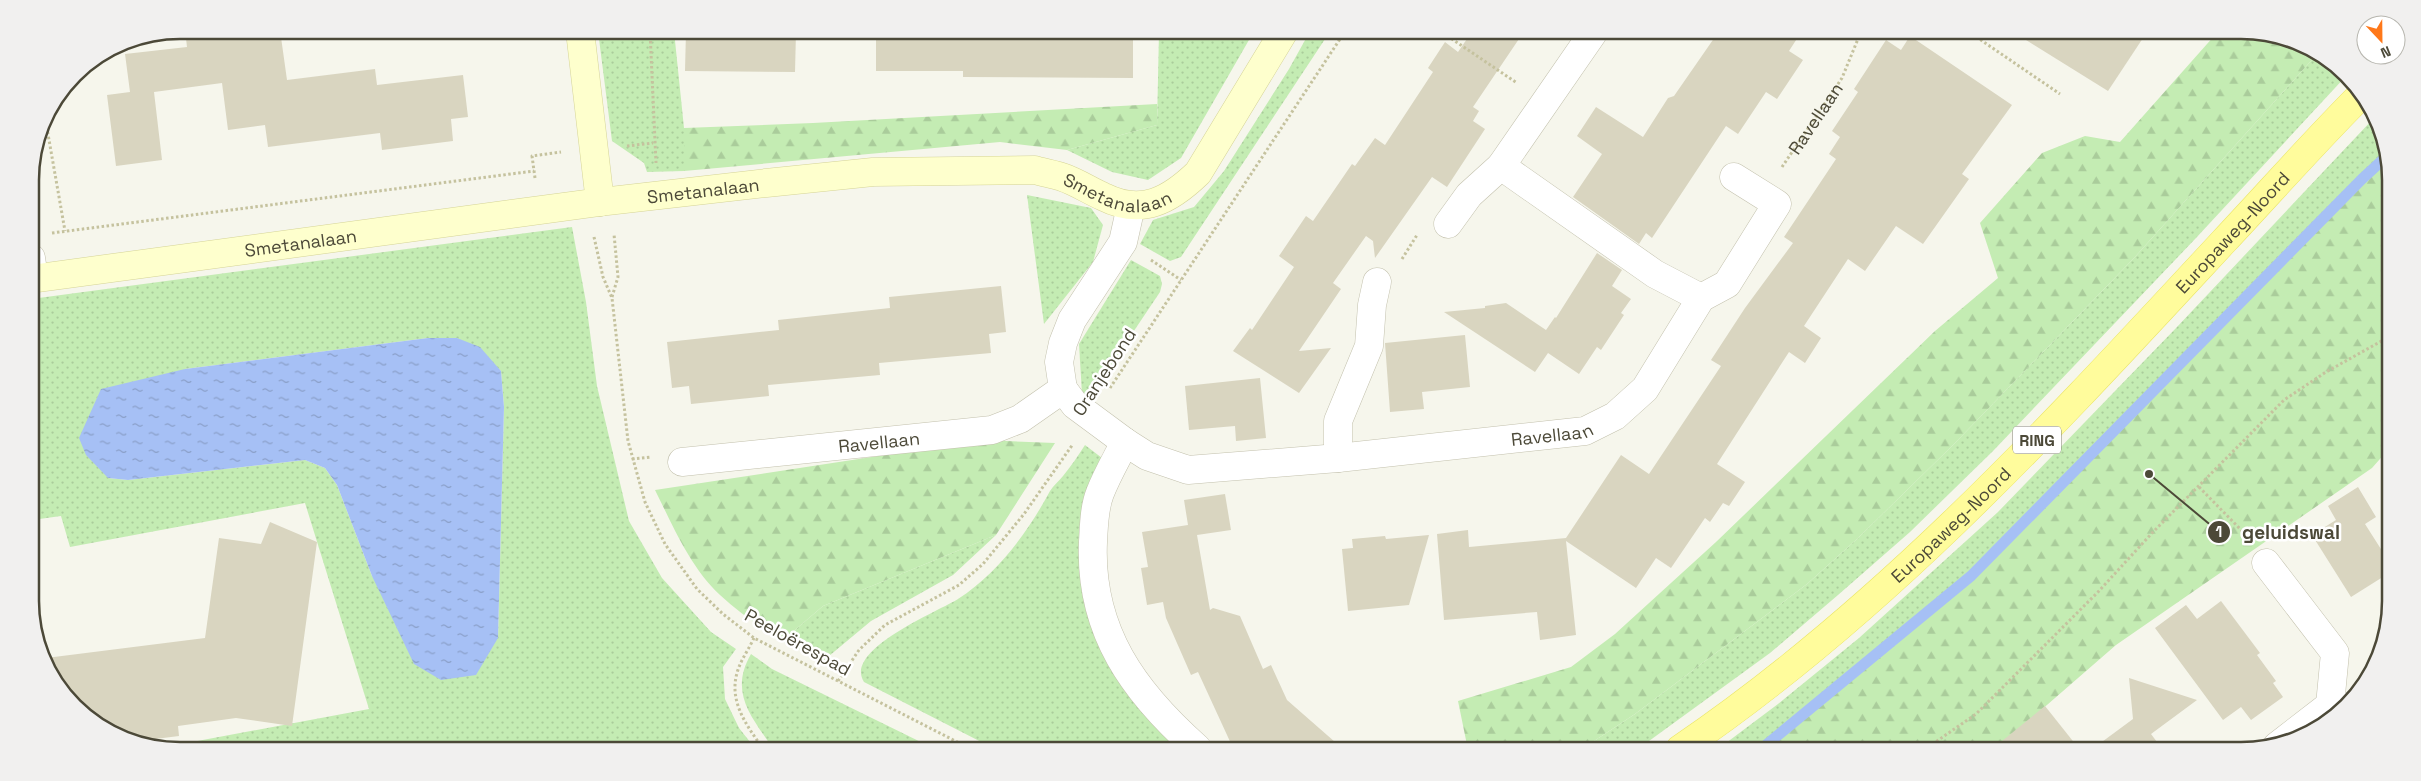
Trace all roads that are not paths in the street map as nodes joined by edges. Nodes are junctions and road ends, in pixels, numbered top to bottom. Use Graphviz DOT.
graph roads {
  1 [pos="581,39"];
  2 [pos="1278,39"];
  3 [pos="1589,39"];
  4 [pos="2357,99"];
  5 [pos="1501,166"];
  6 [pos="1734,177"];
  7 [pos="600,202"];
  8 [pos="1131,206"];
  9 [pos="1448,224"];
  10 [pos="39,271"];
  11 [pos="1378,282"];
  12 [pos="1701,298"];
  13 [pos="1063,389"];
  14 [pos="1126,442"];
  15 [pos="1338,458"];
  16 [pos="682,462"];
  17 [pos="2266,563"];
  18 [pos="2338,703"];
  19 [pos="2327,713"];
  20 [pos="2304,728"];
  21 [pos="1190,742"];
  22 [pos="1690,742"];
  1 -- 7 [label="street"];
  2 -- 8 [label="street, Smetanalaan"];
  3 -- 5 [label="street"];
  4 -- 22 [label="main road, Europaweg-Noord / RING"];
  5 -- 9 [label="street"];
  5 -- 12 [label="street"];
  6 -- 12 [label="street"];
  7 -- 8 [label="street, Smetanalaan"];
  7 -- 10 [label="street, Smetanalaan"];
  8 -- 13 [label="street"];
  11 -- 15 [label="street"];
  12 -- 15 [label="street, Ravellaan"];
  13 -- 14 [label="street, Ravellaan"];
  13 -- 16 [label="street, Ravellaan"];
  14 -- 15 [label="street, Ravellaan"];
  14 -- 21 [label="street"];
  17 -- 18 [label="street"];
  19 -- 20 [label="street"];
}
